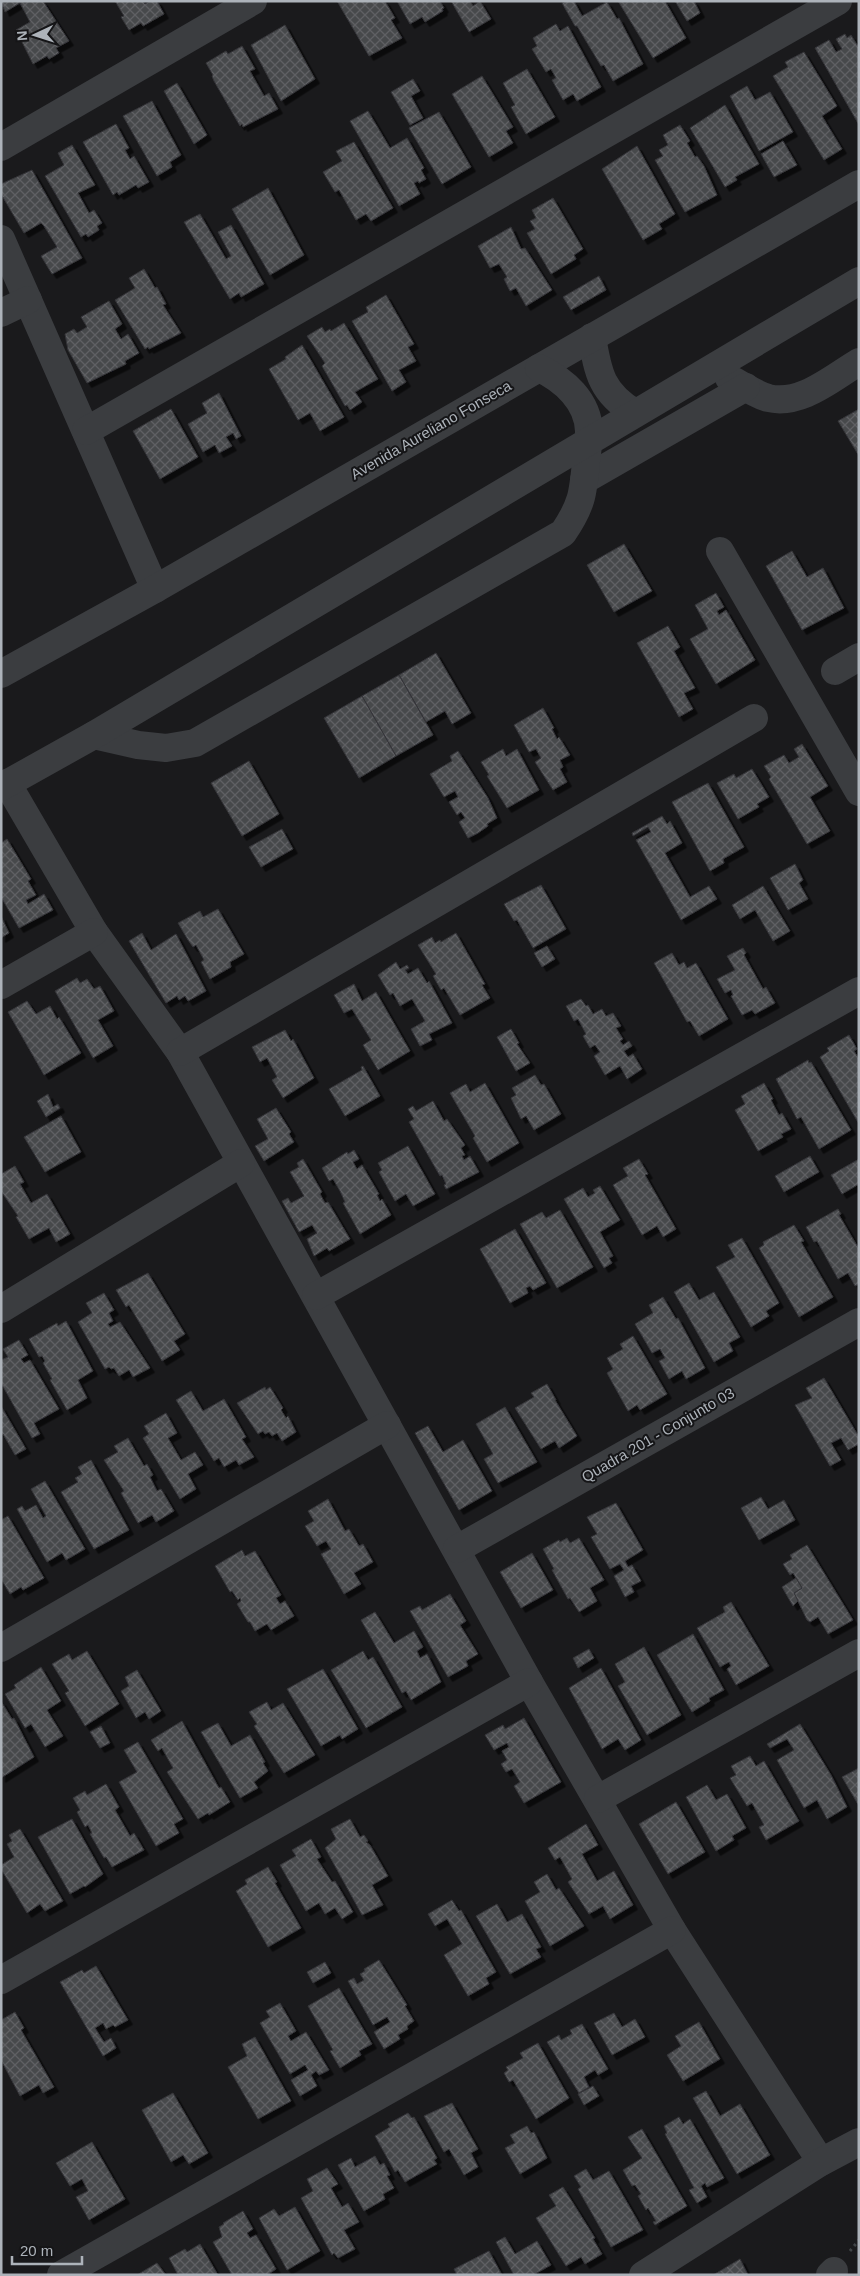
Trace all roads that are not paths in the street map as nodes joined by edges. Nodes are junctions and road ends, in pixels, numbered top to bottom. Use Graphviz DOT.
graph roads {
  1 [pos="253,1"];
  2 [pos="838,1"];
  3 [pos="1,147"];
  4 [pos="859,184"];
  5 [pos="1,239"];
  6 [pos="859,281"];
  7 [pos="28,300"];
  8 [pos="1,313"];
  9 [pos="592,337"];
  10 [pos="859,362"];
  11 [pos="539,368"];
  12 [pos="710,369"];
  13 [pos="746,387"];
  14 [pos="636,413"];
  15 [pos="86,431"];
  16 [pos="587,442"];
  17 [pos="584,480"];
  18 [pos="720,551"];
  19 [pos="154,589"];
  20 [pos="859,657"];
  21 [pos="835,671"];
  22 [pos="1,674"];
  23 [pos="754,718"];
  24 [pos="94,735"];
  25 [pos="4,785"];
  26 [pos="859,792"];
  27 [pos="94,932"];
  28 [pos="1,985"];
  29 [pos="859,991"];
  30 [pos="180,1052"];
  31 [pos="240,1163"];
  32 [pos="316,1296"];
  33 [pos="1,1309"];
  34 [pos="859,1322"];
  35 [pos="387,1425"];
  36 [pos="457,1549"];
  37 [pos="1,1648"];
  38 [pos="859,1653"];
  39 [pos="529,1682"];
  40 [pos="598,1799"];
  41 [pos="672,1930"];
  42 [pos="1,1980"];
  43 [pos="859,2142"];
  44 [pos="820,2162"];
  45 [pos="61,2275"];
  46 [pos="643,2275"];
  1 -- 3 [label="street"];
  2 -- 15 [label="street"];
  4 -- 9 [label="street, Avenida Aureliano Fonseca"];
  5 -- 7 [label="street"];
  6 -- 12 [label="street"];
  7 -- 8 [label="street"];
  7 -- 15 [label="street"];
  9 -- 11 [label="street, Avenida Aureliano Fonseca"];
  9 -- 14 [label="street"];
  10 -- 13 [label="street"];
  11 -- 16 [label="street"];
  11 -- 19 [label="street, Avenida Aureliano Fonseca"];
  12 -- 13 [label="street"];
  12 -- 14 [label="street"];
  13 -- 17 [label="street"];
  14 -- 16 [label="street"];
  15 -- 19 [label="street"];
  16 -- 17 [label="street"];
  16 -- 24 [label="street"];
  17 -- 24 [label="street"];
  18 -- 26 [label="street"];
  19 -- 22 [label="street, Avenida Aureliano Fonseca"];
  20 -- 21 [label="street"];
  23 -- 30 [label="street"];
  24 -- 25 [label="street"];
  25 -- 27 [label="street"];
  27 -- 28 [label="street"];
  27 -- 30 [label="street"];
  29 -- 32 [label="street"];
  30 -- 31 [label="street"];
  31 -- 32 [label="street"];
  31 -- 33 [label="street"];
  32 -- 35 [label="street"];
  34 -- 36 [label="street, Quadra 201 - Conjunto 03"];
  35 -- 36 [label="street"];
  35 -- 37 [label="street"];
  36 -- 39 [label="street"];
  38 -- 40 [label="street"];
  39 -- 40 [label="street"];
  39 -- 42 [label="street"];
  40 -- 41 [label="street"];
  41 -- 44 [label="street"];
  41 -- 45 [label="street"];
  43 -- 44 [label="street"];
  44 -- 46 [label="street"];
}
